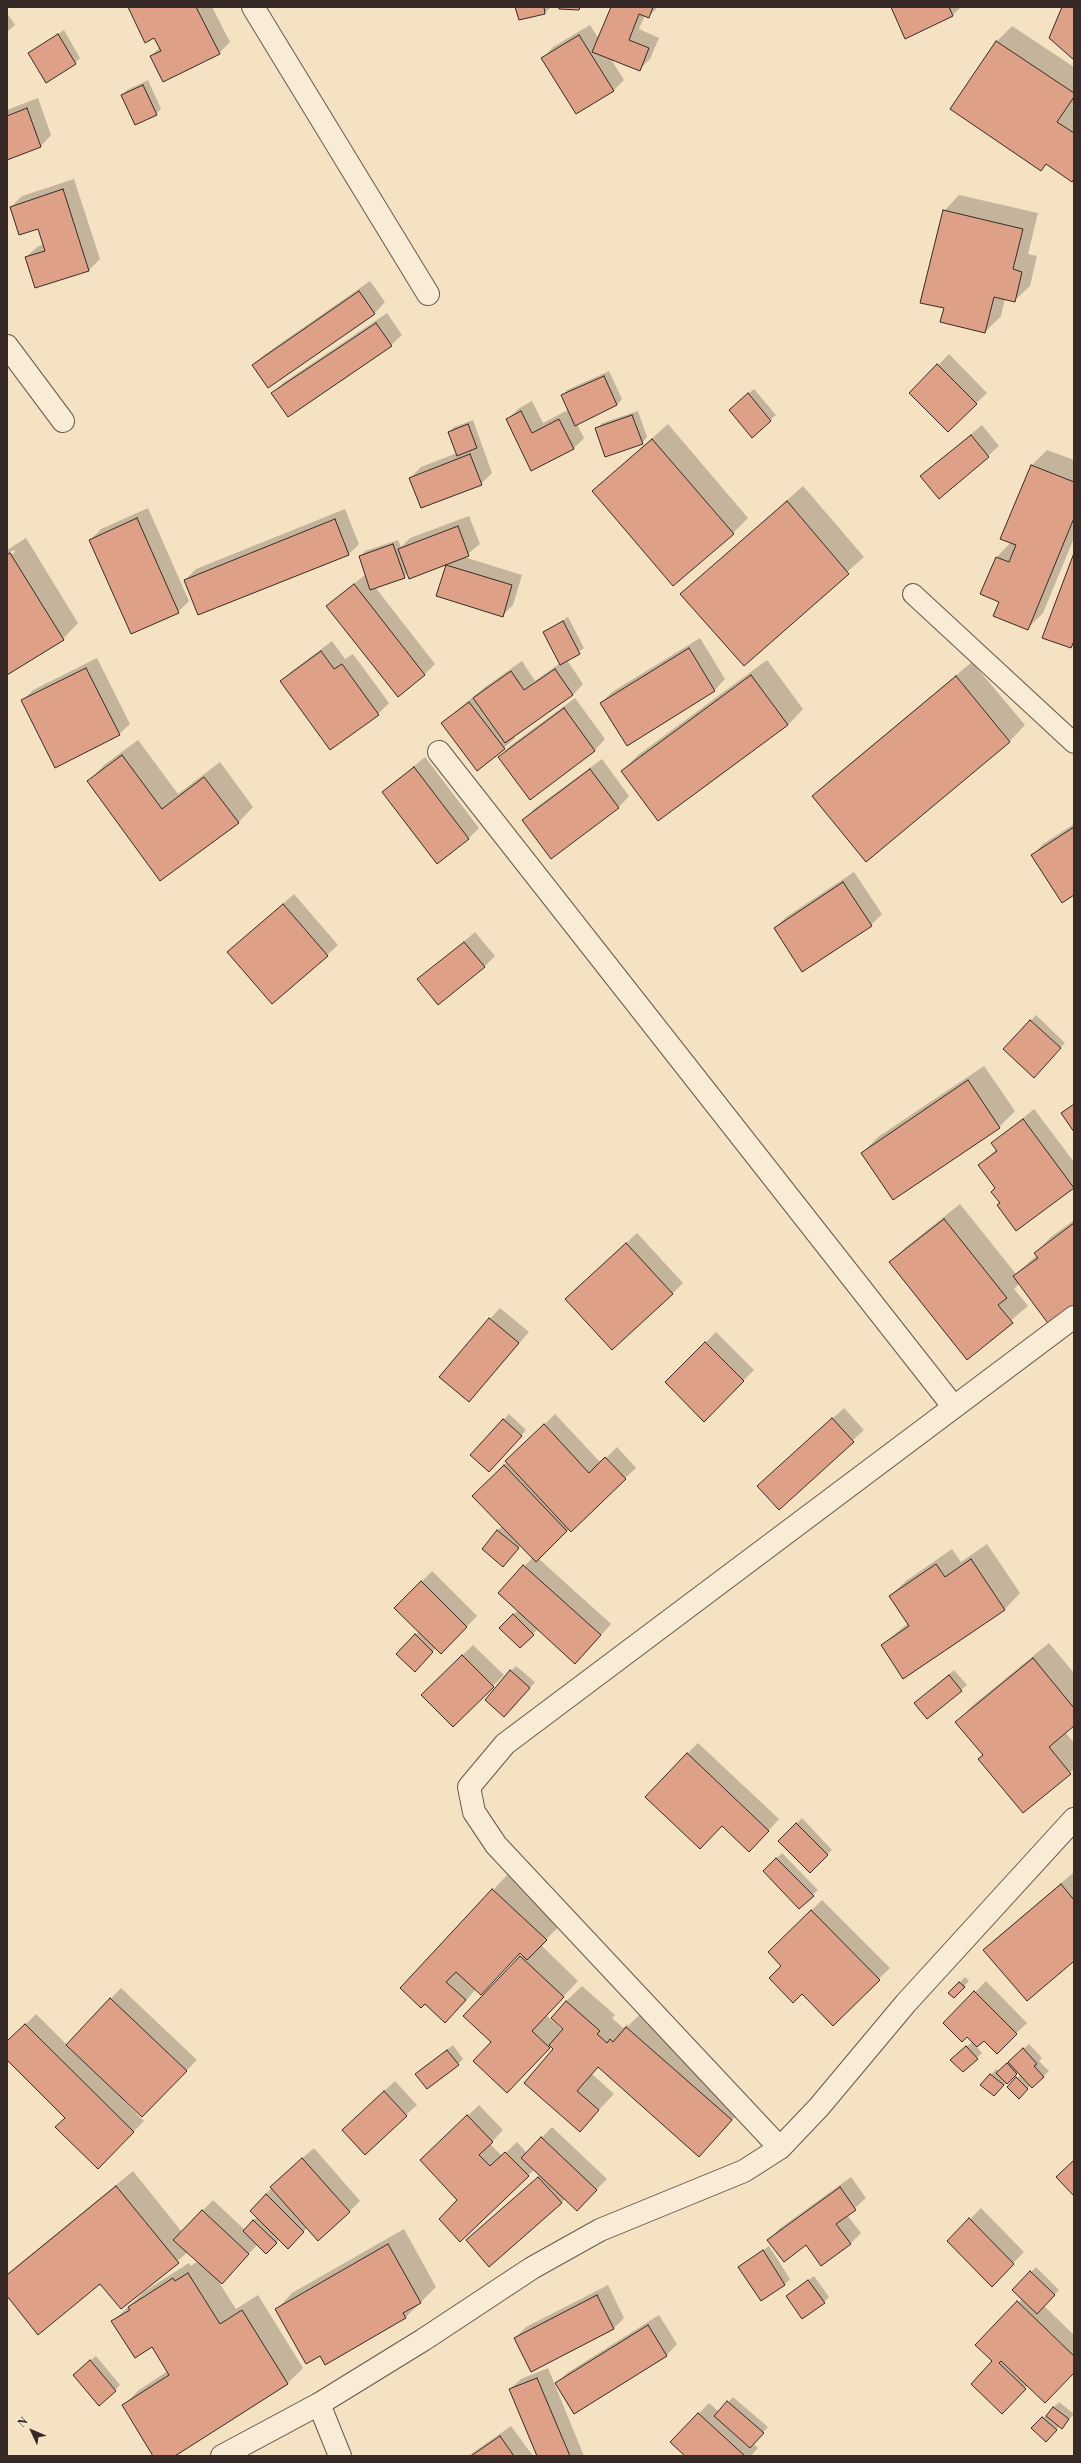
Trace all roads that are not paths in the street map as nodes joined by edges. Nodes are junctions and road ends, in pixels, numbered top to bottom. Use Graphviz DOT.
graph roads {
  1 [pos="253,7"];
  2 [pos="428,294"];
  3 [pos="7,346"];
  4 [pos="63,421"];
  5 [pos="913,594"];
  6 [pos="1074,743"];
  7 [pos="439,752"];
  8 [pos="1074,1317"];
  9 [pos="953,1406"];
  10 [pos="1074,1819"];
  11 [pos="780,2148"];
  12 [pos="319,2404"];
  13 [pos="222,2456"];
  14 [pos="340,2456"];
  1 -- 2 [label="street"];
  3 -- 4 [label="street"];
  5 -- 6 [label="lane"];
  7 -- 9 [label="street"];
  8 -- 9 [label="street"];
  9 -- 11 [label="street"];
  10 -- 11 [label="street"];
  11 -- 12 [label="street"];
  12 -- 13 [label="street"];
  12 -- 14 [label="street"];
}
